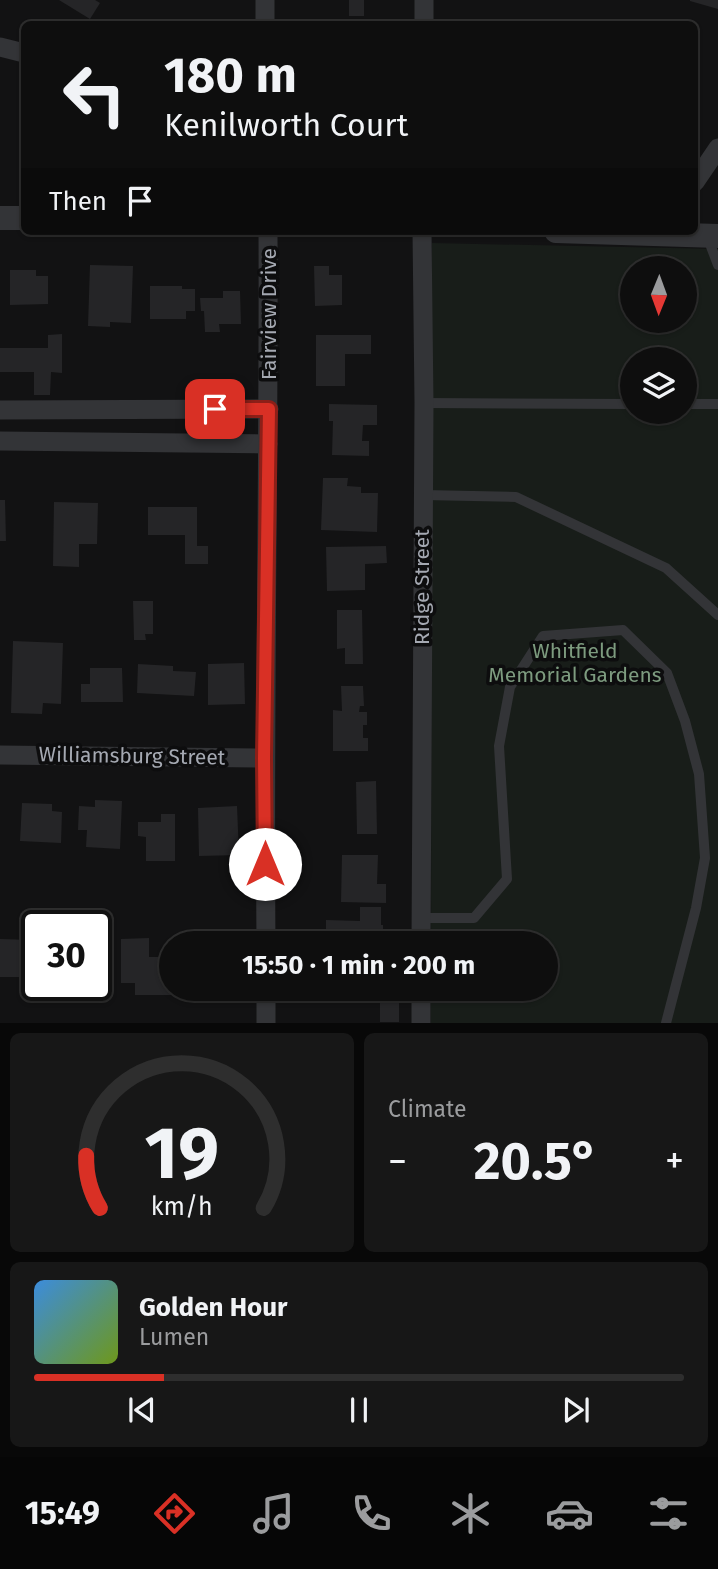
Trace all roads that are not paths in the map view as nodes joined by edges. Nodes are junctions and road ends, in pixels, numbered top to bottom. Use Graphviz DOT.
graph roads {
  1 [pos="265,0"];
  2 [pos="424,0"];
  3 [pos="265,21"];
  4 [pos="424,21"];
  5 [pos="0,47"];
  6 [pos="21,51"];
  7 [pos="718,148"];
  8 [pos="698,178"];
  9 [pos="0,218"];
  10 [pos="21,218"];
  11 [pos="268,235"];
  12 [pos="422,235"];
  13 [pos="693,235"];
  14 [pos="712,236"];
  15 [pos="718,265"];
  16 [pos="424,403"];
  17 [pos="620,404"];
  18 [pos="697,404"];
  19 [pos="718,404"];
  20 [pos="269,409"];
  21 [pos="0,410"];
  22 [pos="0,441"];
  23 [pos="268,444"];
  24 [pos="422,495"];
  25 [pos="718,615"];
  26 [pos="0,755"];
  27 [pos="264,758"];
  28 [pos="421,918"];
  29 [pos="266,931"];
  30 [pos="421,931"];
  31 [pos="266,1001"];
  32 [pos="421,1001"];
  33 [pos="267,1023"];
  34 [pos="421,1023"];
  35 [pos="666,1023"];
  1 -- 3 [label="street"];
  2 -- 4 [label="street"];
  5 -- 6 [label="street"];
  7 -- 8 [label="street"];
  9 -- 10 [label="street"];
  11 -- 20 [label="street, Fairview Drive"];
  12 -- 16 [label="street, Ridge Street"];
  13 -- 14 [label="street"];
  14 -- 15 [label="lane"];
  16 -- 17 [label="lane"];
  16 -- 24 [label="street, Ridge Street"];
  18 -- 19 [label="lane"];
  20 -- 21 [label="street"];
  20 -- 23 [label="street, Fairview Drive"];
  22 -- 23 [label="street"];
  23 -- 27 [label="street, Fairview Drive"];
  24 -- 25 [label="lane"];
  24 -- 28 [label="street, Ridge Street"];
  26 -- 27 [label="street, Williamsburg Street"];
  27 -- 29 [label="street, Fairview Drive"];
  28 -- 30 [label="street, Ridge Street"];
  28 -- 35 [label="lane"];
  31 -- 33 [label="street"];
  32 -- 34 [label="street"];
}
